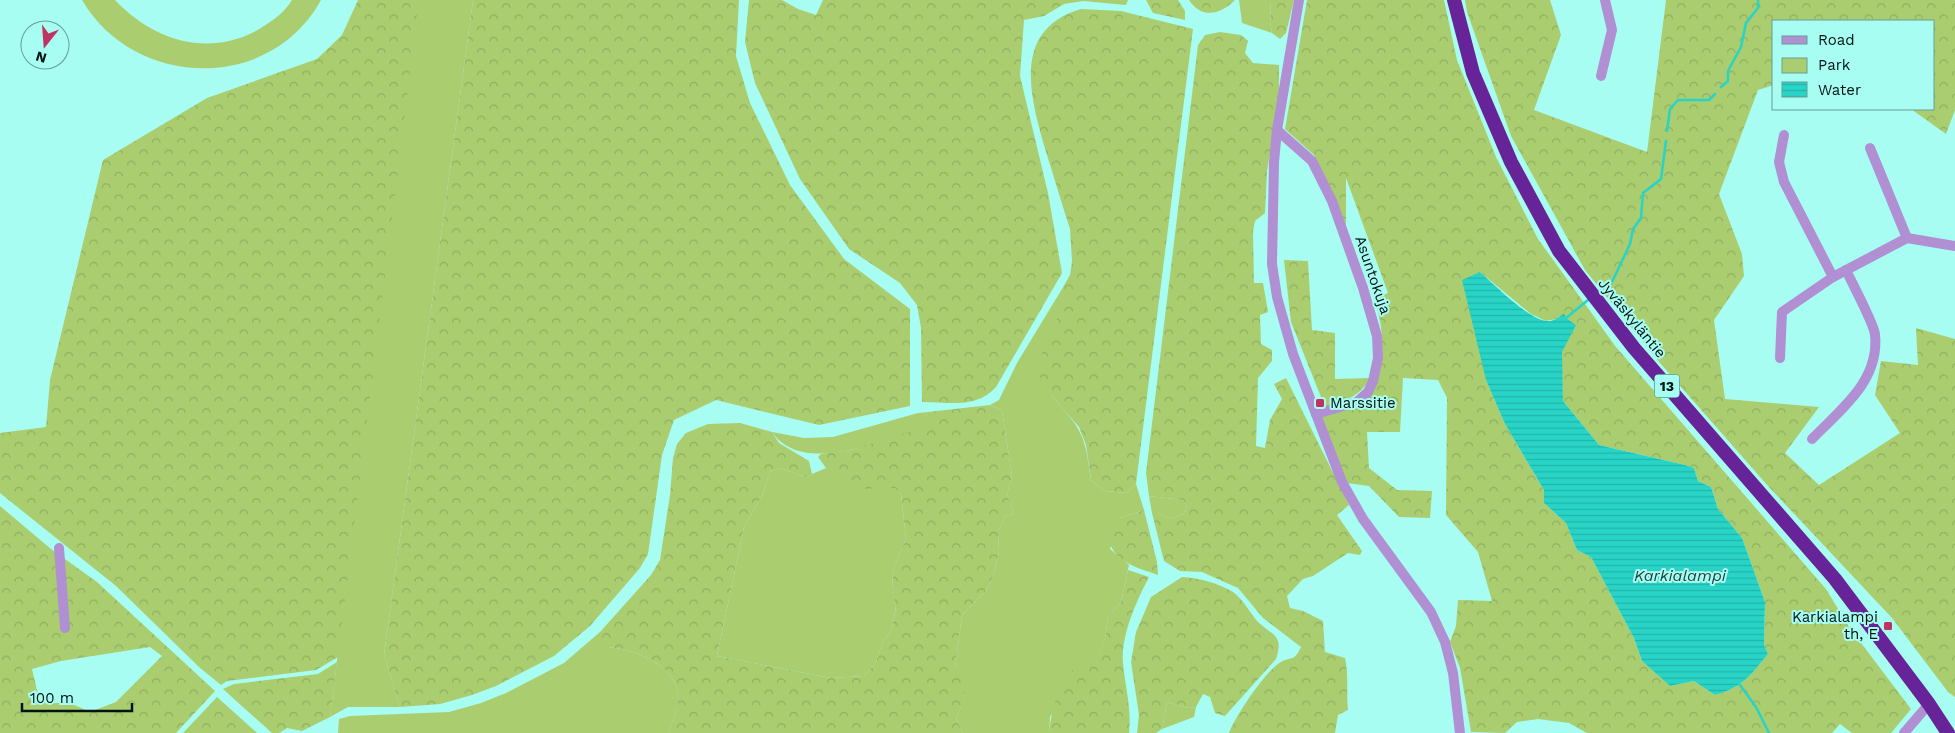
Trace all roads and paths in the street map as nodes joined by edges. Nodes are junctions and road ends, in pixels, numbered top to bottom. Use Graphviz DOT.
graph roads {
  1 [pos="1299,0"];
  2 [pos="1454,0"];
  3 [pos="1605,0"];
  4 [pos="1601,76"];
  5 [pos="1277,130"];
  6 [pos="1784,135"];
  7 [pos="1870,148"];
  8 [pos="1907,238"];
  9 [pos="1955,246"];
  10 [pos="1846,270"];
  11 [pos="1833,276"];
  12 [pos="1780,358"];
  13 [pos="1316,414"];
  14 [pos="1812,439"];
  15 [pos="59,548"];
  16 [pos="65,628"];
  17 [pos="1928,704"];
  18 [pos="1460,733"];
  19 [pos="1904,733"];
  20 [pos="1948,733"];
  1 -- 5 [label="street"];
  2 -- 17 [label="highway, Jyväskyläntie / 13"];
  3 -- 4 [label="street"];
  5 -- 13 [label="street"];
  5 -- 13 [label="street, Asuntokuja"];
  6 -- 11 [label="street"];
  7 -- 8 [label="street"];
  8 -- 9 [label="street"];
  8 -- 10 [label="street"];
  10 -- 11 [label="street"];
  10 -- 14 [label="street"];
  11 -- 12 [label="street"];
  13 -- 18 [label="street"];
  15 -- 16 [label="street"];
  17 -- 19 [label="street"];
  17 -- 20 [label="highway, Jyväskyläntie / 13"];
}
